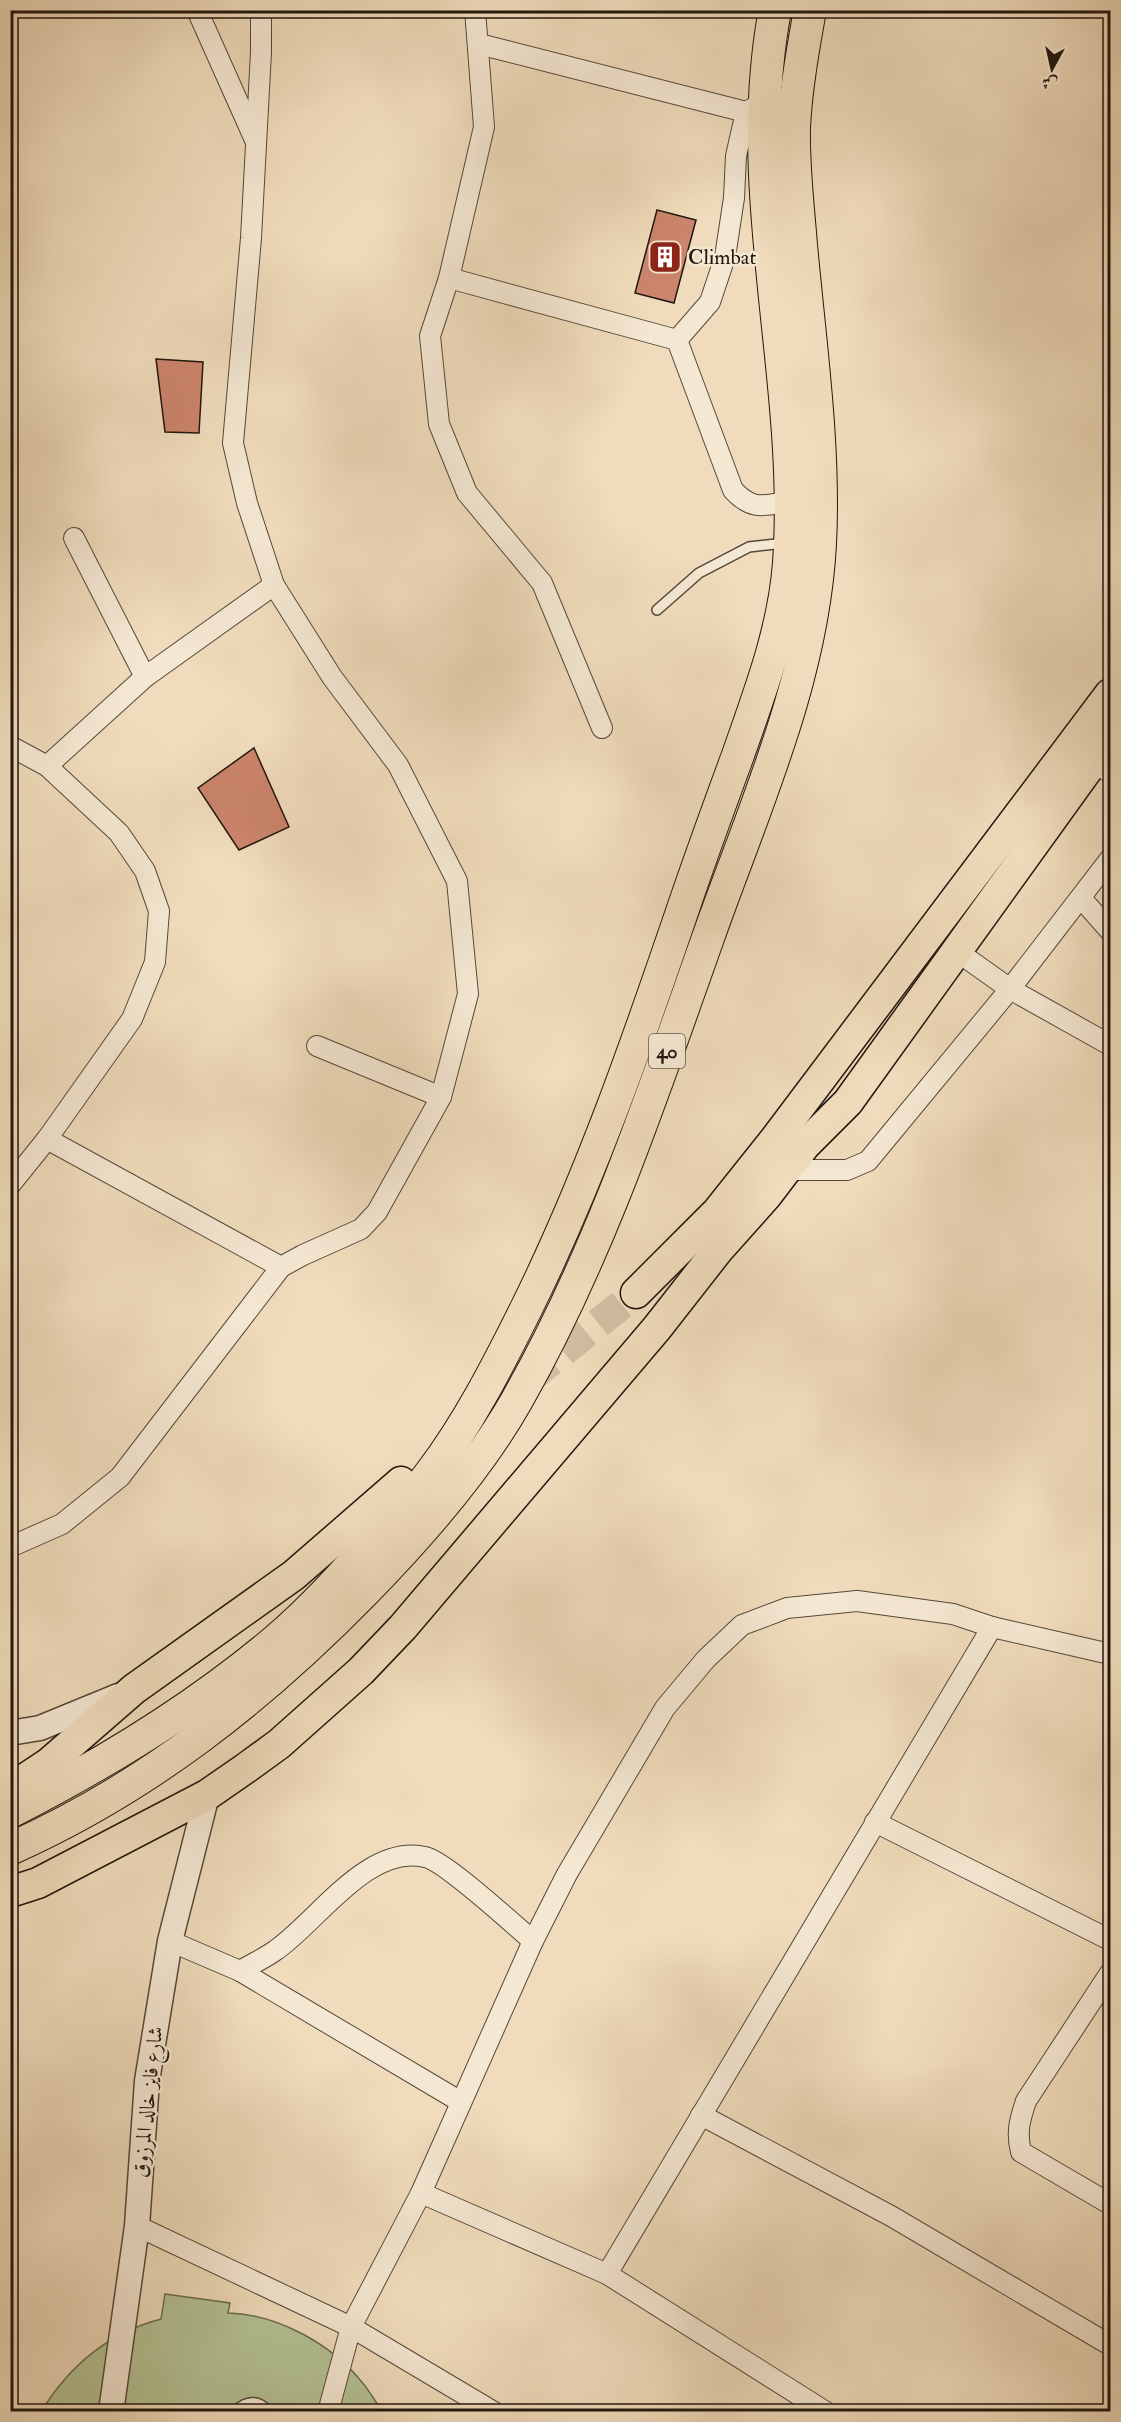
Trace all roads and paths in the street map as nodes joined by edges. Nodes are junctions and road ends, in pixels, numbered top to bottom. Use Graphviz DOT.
graph roads {
  1 [pos="197,10"];
  2 [pos="261,10"];
  3 [pos="475,10"];
  4 [pos="775,10"];
  5 [pos="810,10"];
  6 [pos="478,44"];
  7 [pos="755,107"];
  8 [pos="256,143"];
  9 [pos="449,278"];
  10 [pos="677,340"];
  11 [pos="792,501"];
  12 [pos="74,538"];
  13 [pos="790,542"];
  14 [pos="274,585"];
  15 [pos="657,610"];
  16 [pos="145,677"];
  17 [pos="1110,694"];
  18 [pos="602,728"];
  19 [pos="10,746"];
  20 [pos="1104,759"];
  21 [pos="47,766"];
  22 [pos="1110,859"];
  23 [pos="1081,898"];
  24 [pos="1110,931"];
  25 [pos="958,952"];
  26 [pos="1010,989"];
  27 [pos="1110,1045"];
  28 [pos="317,1046"];
  29 [pos="441,1097"];
  30 [pos="47,1139"];
  31 [pos="787,1170"];
  32 [pos="10,1185"];
  33 [pos="282,1267"];
  34 [pos="636,1293"];
  35 [pos="401,1482"];
  36 [pos="10,1547"];
  37 [pos="992,1627"];
  38 [pos="1110,1654"];
  39 [pos="134,1689"];
  40 [pos="10,1733"];
  41 [pos="10,1789"];
  42 [pos="207,1796"];
  43 [pos="10,1812"];
  44 [pos="875,1822"];
  45 [pos="10,1849"];
  46 [pos="10,1892"];
  47 [pos="1110,1940"];
  48 [pos="170,1941"];
  49 [pos="533,1941"];
  50 [pos="240,1971"];
  51 [pos="1110,1973"];
  52 [pos="461,2102"];
  53 [pos="700,2115"];
  54 [pos="421,2193"];
  55 [pos="1110,2204"];
  56 [pos="137,2226"];
  57 [pos="607,2274"];
  58 [pos="351,2326"];
  59 [pos="1110,2345"];
  60 [pos="111,2412"];
  61 [pos="239,2412"];
  62 [pos="265,2412"];
  63 [pos="328,2412"];
  64 [pos="494,2412"];
  65 [pos="826,2412"];
  1 -- 8 [label="street"];
  2 -- 8 [label="street"];
  3 -- 6 [label="street"];
  4 -- 7 [label="highway, 40"];
  5 -- 45 [label="highway, 40"];
  6 -- 7 [label="street"];
  6 -- 9 [label="street"];
  7 -- 10 [label="street"];
  7 -- 11 [label="highway, 40"];
  8 -- 14 [label="street"];
  9 -- 10 [label="street"];
  9 -- 18 [label="street"];
  10 -- 11 [label="street"];
  11 -- 13 [label="highway, 40"];
  12 -- 16 [label="street"];
  13 -- 15 [label="lane"];
  13 -- 43 [label="highway, 40"];
  14 -- 16 [label="street"];
  14 -- 29 [label="street"];
  16 -- 21 [label="street"];
  17 -- 34 [label="main road"];
  19 -- 21 [label="street"];
  20 -- 25 [label="main road"];
  21 -- 30 [label="street"];
  22 -- 23 [label="street"];
  23 -- 24 [label="street"];
  23 -- 26 [label="street"];
  25 -- 26 [label="street"];
  25 -- 31 [label="main road"];
  26 -- 27 [label="street"];
  26 -- 31 [label="street"];
  28 -- 29 [label="street"];
  29 -- 33 [label="street"];
  30 -- 32 [label="street"];
  30 -- 33 [label="street"];
  31 -- 42 [label="main road"];
  33 -- 36 [label="street"];
  35 -- 39 [label="main road"];
  37 -- 38 [label="street"];
  37 -- 44 [label="street"];
  37 -- 49 [label="street"];
  39 -- 40 [label="street"];
  39 -- 41 [label="main road"];
  42 -- 46 [label="main road"];
  42 -- 48 [label="street, شارع فايز خالد المرزوق"];
  44 -- 47 [label="street"];
  44 -- 53 [label="street"];
  48 -- 50 [label="street"];
  48 -- 56 [label="street, شارع فايز خالد المرزوق"];
  49 -- 50 [label="street"];
  49 -- 52 [label="street"];
  50 -- 52 [label="street"];
  51 -- 55 [label="street"];
  52 -- 54 [label="street"];
  53 -- 57 [label="street"];
  53 -- 59 [label="street"];
  54 -- 57 [label="street"];
  54 -- 58 [label="street"];
  56 -- 58 [label="street"];
  56 -- 60 [label="street, شارع فايز خالد المرزوق"];
  57 -- 65 [label="street"];
  58 -- 63 [label="street"];
  58 -- 64 [label="street"];
  61 -- 62 [label="street"];
}
